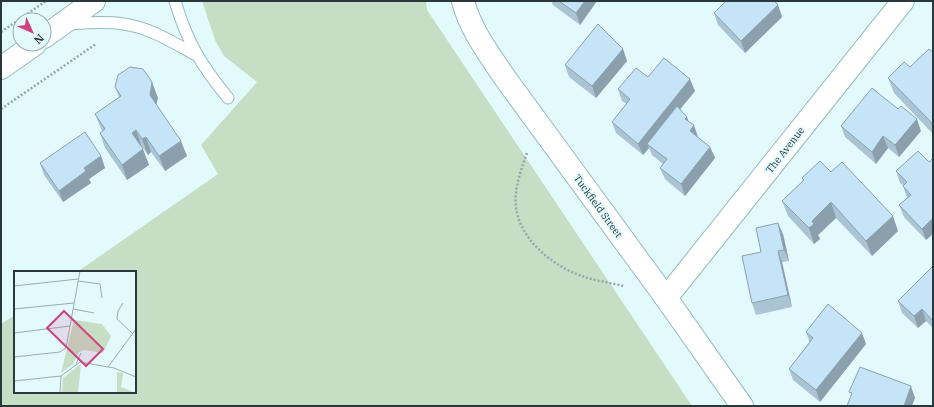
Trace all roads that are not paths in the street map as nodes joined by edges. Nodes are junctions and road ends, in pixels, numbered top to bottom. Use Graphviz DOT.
graph roads {
  1 [pos="94,1"];
  2 [pos="175,1"];
  3 [pos="463,1"];
  4 [pos="903,1"];
  5 [pos="61,25"];
  6 [pos="52,31"];
  7 [pos="23,52"];
  8 [pos="196,55"];
  9 [pos="1,68"];
  10 [pos="228,98"];
  11 [pos="666,298"];
  12 [pos="742,406"];
  1 -- 5 [label="main road"];
  2 -- 8 [label="lane"];
  3 -- 11 [label="main road, Tuckfield Street"];
  4 -- 11 [label="main road, The Avenue"];
  5 -- 6 [label="main road"];
  5 -- 8 [label="lane"];
  7 -- 9 [label="main road"];
  8 -- 10 [label="lane"];
  11 -- 12 [label="main road, Tuckfield Street"];
}
